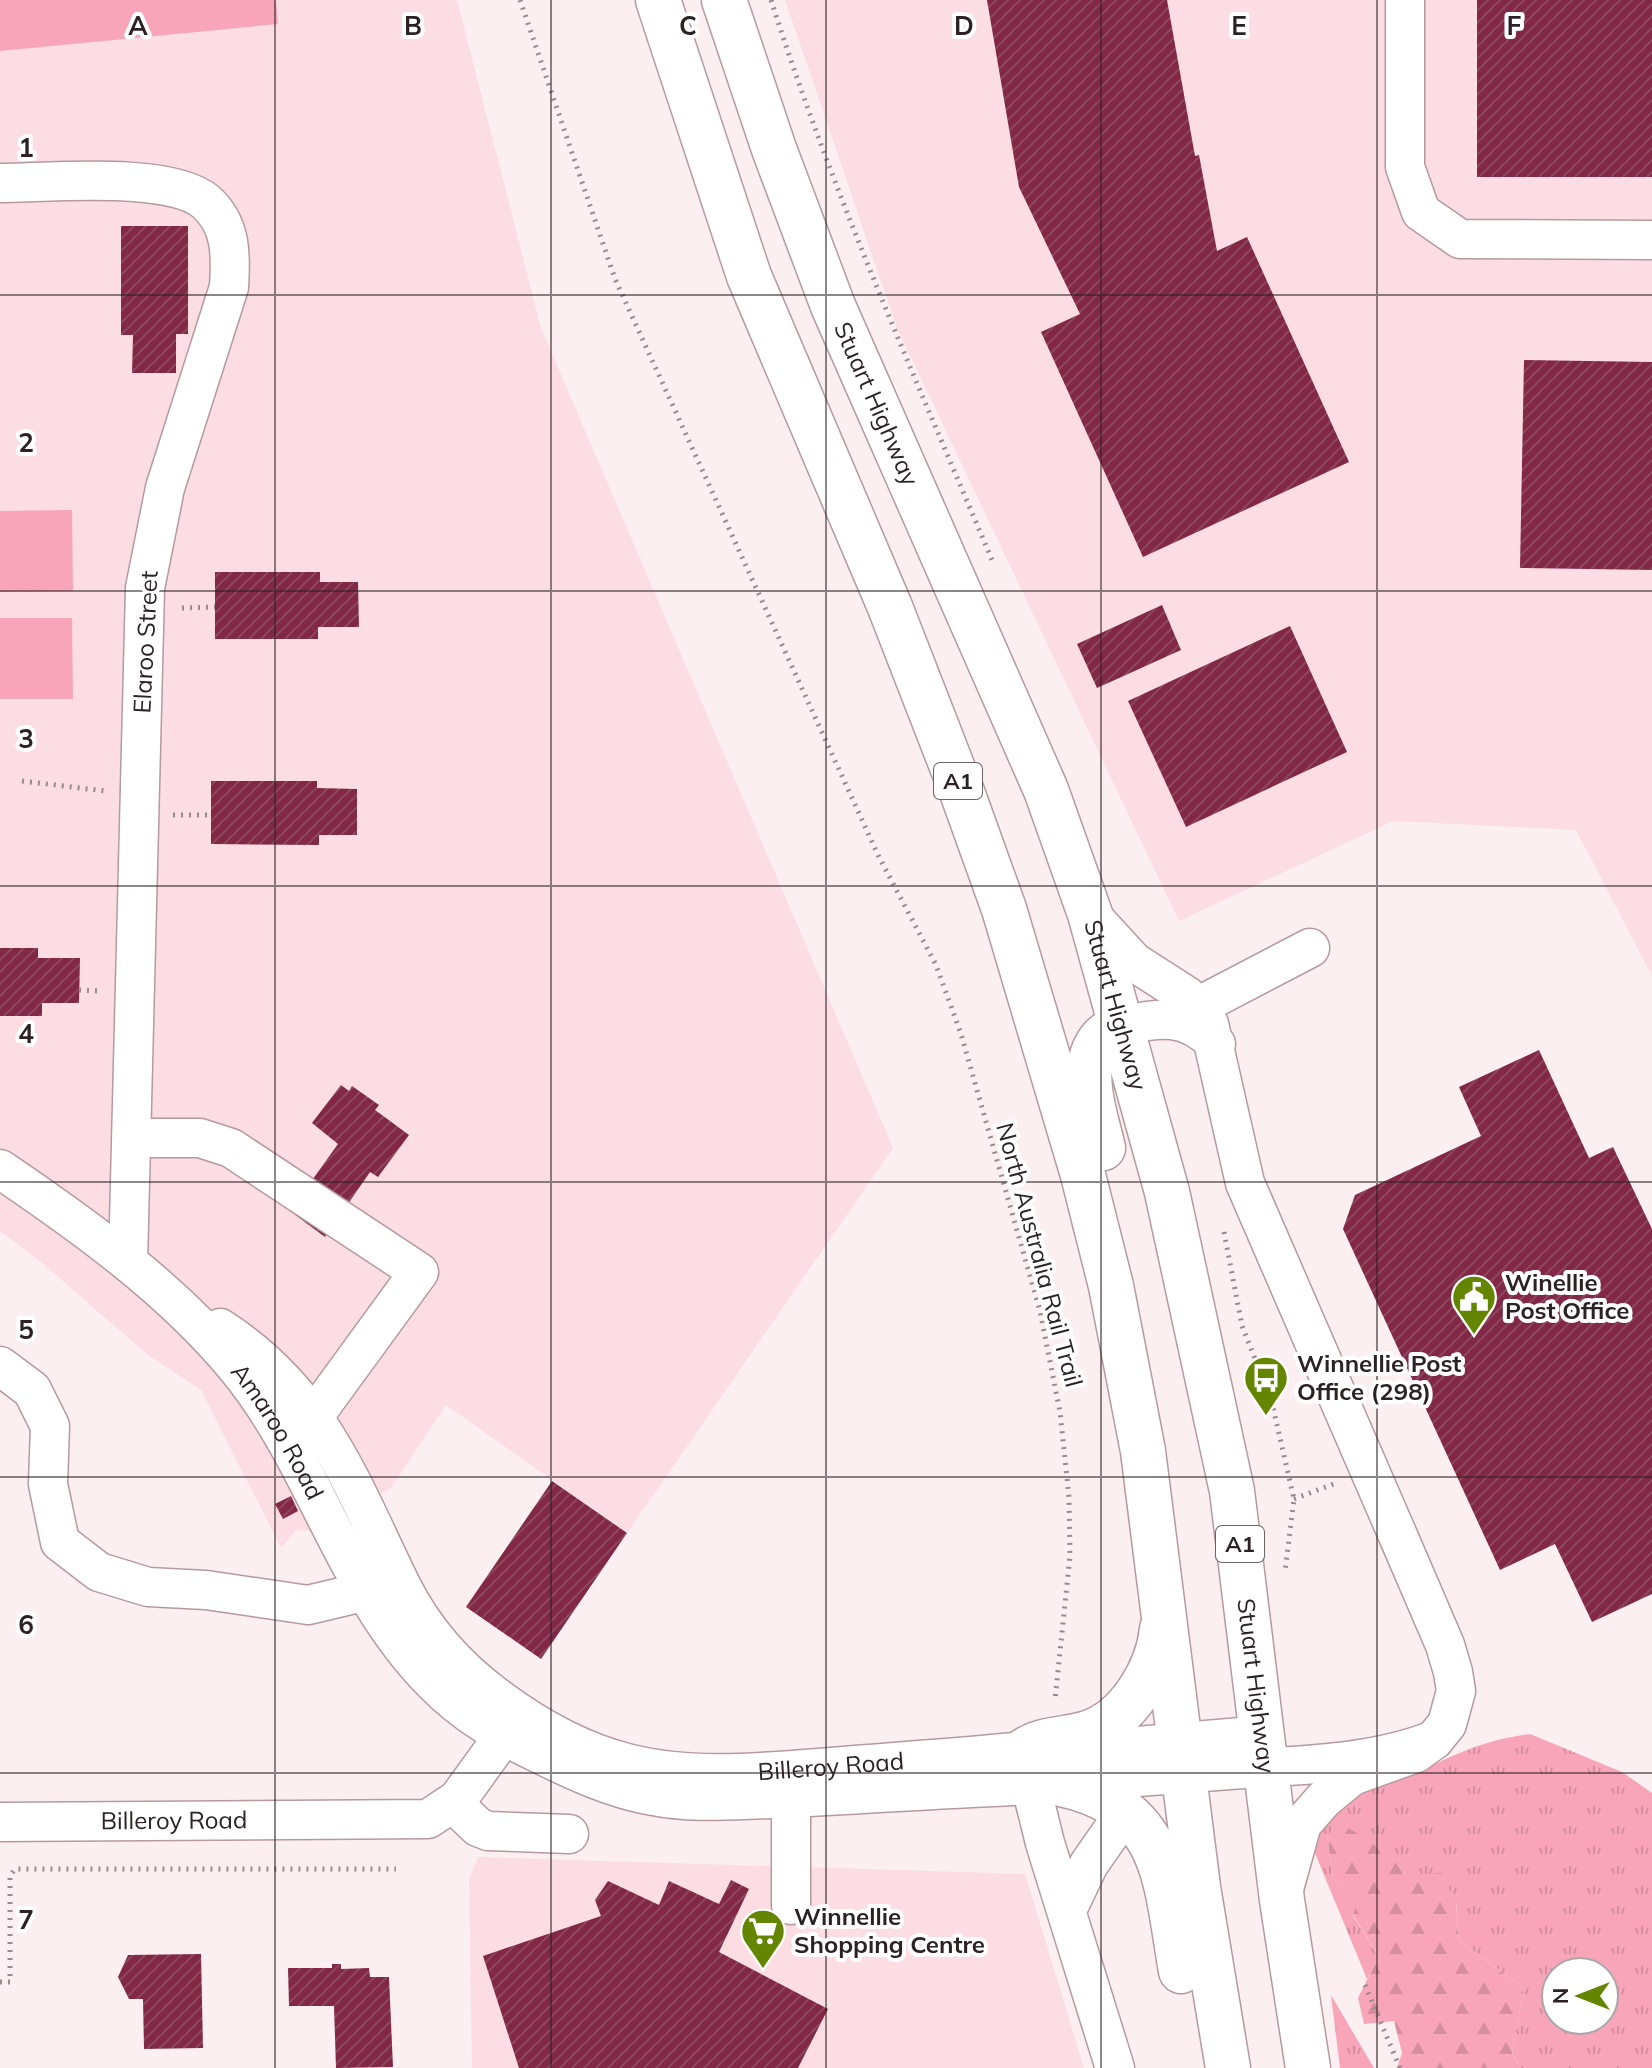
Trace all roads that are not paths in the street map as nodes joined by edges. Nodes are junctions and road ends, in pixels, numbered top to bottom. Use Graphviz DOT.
graph roads {
  1 [pos="658,0"];
  2 [pos="724,0"];
  3 [pos="1405,0"];
  4 [pos="774,149"];
  5 [pos="715,170"];
  6 [pos="0,183"];
  7 [pos="1652,240"];
  8 [pos="1090,914"];
  9 [pos="1310,948"];
  10 [pos="1199,1006"];
  11 [pos="1120,1026"];
  12 [pos="1216,1044"];
  13 [pos="133,1138"];
  14 [pos="0,1169"];
  15 [pos="141,1274"];
  16 [pos="0,1366"];
  17 [pos="314,1416"];
  18 [pos="1143,1451"];
  19 [pos="371,1518"];
  20 [pos="348,1555"];
  21 [pos="367,1591"];
  22 [pos="1162,1591"];
  23 [pos="511,1725"];
  24 [pos="1434,1740"];
  25 [pos="1266,1751"];
  26 [pos="1183,1758"];
  27 [pos="1038,1774"];
  28 [pos="788,1784"];
  29 [pos="453,1803"];
  30 [pos="1126,1811"];
  31 [pos="0,1822"];
  32 [pos="569,1834"];
  33 [pos="1282,1900"];
  34 [pos="791,1905"];
  35 [pos="1067,1910"];
  36 [pos="1115,2068"];
  37 [pos="1198,2068"];
  38 [pos="1228,2068"];
  39 [pos="1308,2068"];
  1 -- 5 [label="highway, A1"];
  2 -- 4 [label="highway, Stuart Highway / A1"];
  3 -- 7 [label="street"];
  4 -- 5 [label="highway"];
  4 -- 8 [label="highway, Stuart Highway / A1"];
  5 -- 18 [label="highway, A1"];
  6 -- 13 [label="street, Elaroo Street"];
  8 -- 10 [label="street"];
  8 -- 11 [label="highway, Stuart Highway / A1"];
  9 -- 10 [label="street"];
  10 -- 12 [label="street"];
  11 -- 12 [label="street"];
  11 -- 18 [label="highway"];
  11 -- 25 [label="highway, Stuart Highway / A1"];
  12 -- 24 [label="street"];
  13 -- 15 [label="street, Elaroo Street"];
  13 -- 17 [label="street"];
  14 -- 15 [label="street, Amaroo Road"];
  15 -- 17 [label="street"];
  15 -- 20 [label="street, Amaroo Road"];
  16 -- 21 [label="street"];
  17 -- 19 [label="street"];
  18 -- 22 [label="highway, A1"];
  19 -- 20 [label="street"];
  19 -- 23 [label="street"];
  20 -- 21 [label="street, Amaroo Road"];
  21 -- 23 [label="street, Amaroo Road"];
  22 -- 26 [label="highway, A1"];
  22 -- 27 [label="highway"];
  23 -- 28 [label="street, Billeroy Road"];
  23 -- 29 [label="street, Billeroy Road"];
  24 -- 25 [label="street, Billeroy Road"];
  24 -- 33 [label="street"];
  25 -- 26 [label="street, Billeroy Road"];
  25 -- 33 [label="highway, Stuart Highway / A1"];
  26 -- 27 [label="street, Billeroy Road"];
  26 -- 38 [label="highway, A1"];
  27 -- 28 [label="street, Billeroy Road"];
  27 -- 30 [label="highway"];
  27 -- 35 [label="street"];
  28 -- 34 [label="street"];
  29 -- 31 [label="street, Billeroy Road"];
  29 -- 32 [label="street"];
  30 -- 35 [label="street"];
  30 -- 37 [label="highway"];
  33 -- 39 [label="highway, Stuart Highway / A1"];
  35 -- 36 [label="street"];
}
